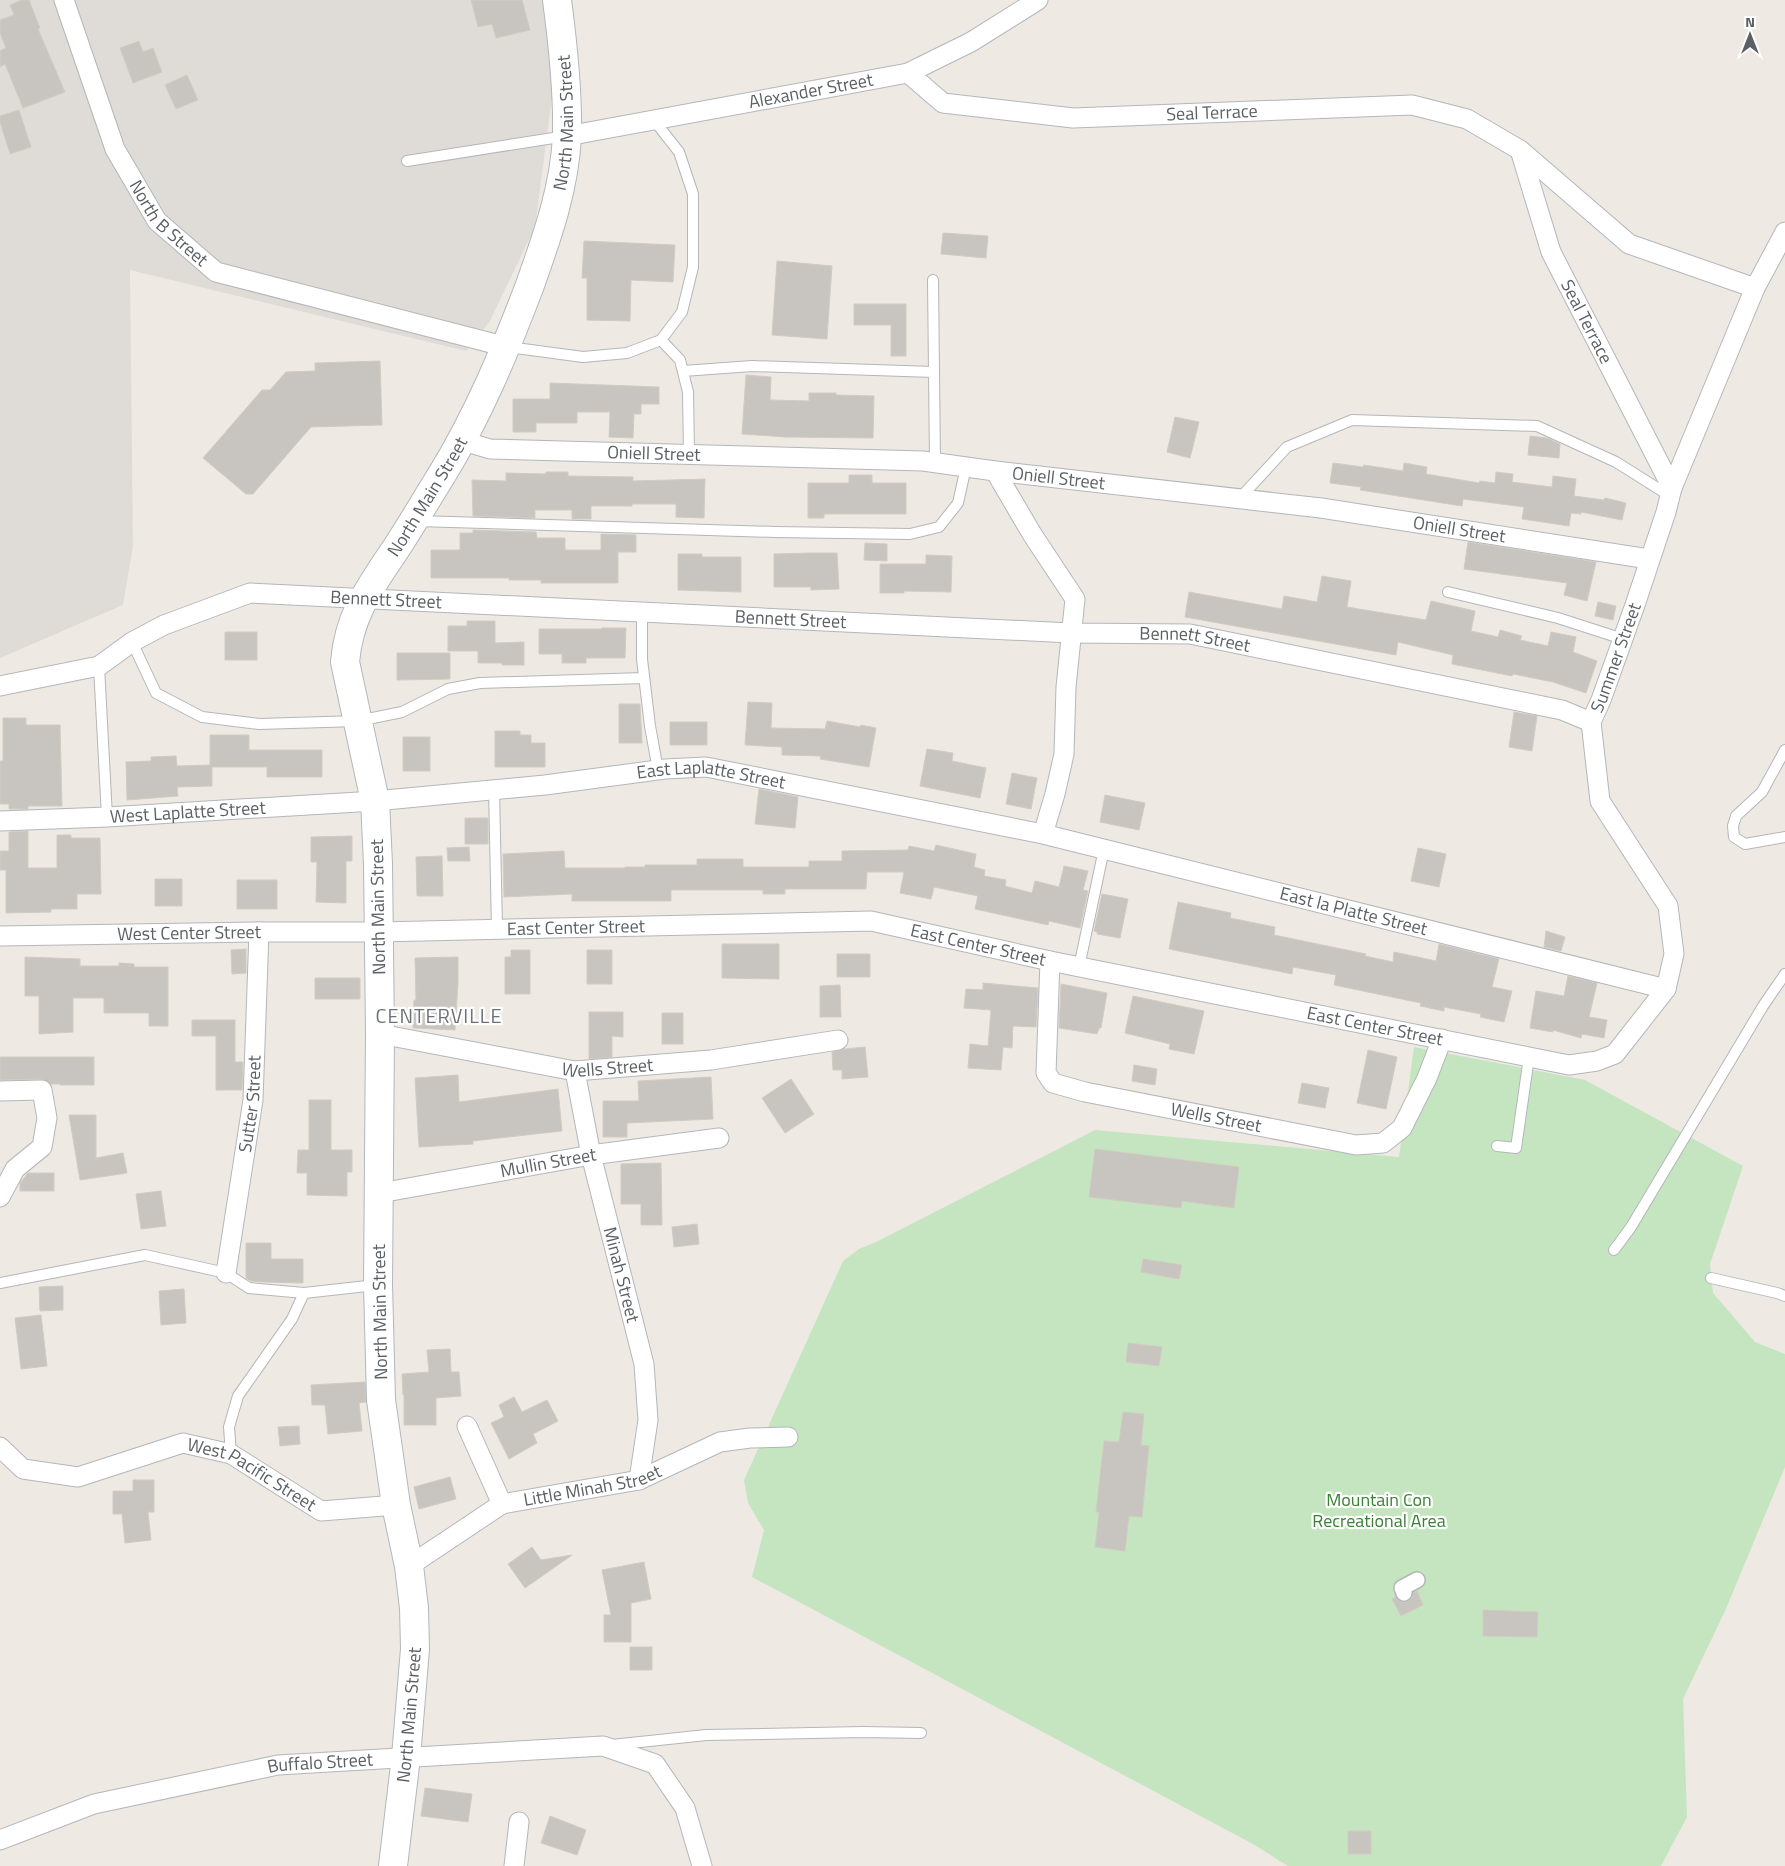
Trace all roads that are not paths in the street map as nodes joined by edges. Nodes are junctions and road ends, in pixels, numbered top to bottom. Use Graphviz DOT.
graph roads {
  1 [pos="64,0"];
  2 [pos="557,0"];
  3 [pos="1038,0"];
  4 [pos="908,73"];
  5 [pos="654,119"];
  6 [pos="567,136"];
  7 [pos="1520,150"];
  8 [pos="406,161"];
  9 [pos="1785,232"];
  10 [pos="933,280"];
  11 [pos="1755,288"];
  12 [pos="660,340"];
  13 [pos="507,347"];
  14 [pos="683,371"];
  15 [pos="934,372"];
  16 [pos="463,441"];
  17 [pos="689,455"];
  18 [pos="935,463"];
  19 [pos="966,467"];
  20 [pos="995,471"];
  21 [pos="1671,492"];
  22 [pos="1240,498"];
  23 [pos="413,521"];
  24 [pos="1649,559"];
  25 [pos="1448,592"];
  26 [pos="363,598"];
  27 [pos="642,612"];
  28 [pos="1071,632"];
  29 [pos="1623,639"];
  30 [pos="132,642"];
  31 [pos="99,666"];
  32 [pos="644,678"];
  33 [pos="0,686"];
  34 [pos="358,721"];
  35 [pos="1591,722"];
  36 [pos="1785,750"];
  37 [pos="658,770"];
  38 [pos="494,790"];
  39 [pos="375,801"];
  40 [pos="107,817"];
  41 [pos="0,820"];
  42 [pos="1043,834"];
  43 [pos="1785,837"];
  44 [pos="1104,849"];
  45 [pos="497,929"];
  46 [pos="259,932"];
  47 [pos="379,932"];
  48 [pos="0,936"];
  49 [pos="1050,961"];
  50 [pos="1079,967"];
  51 [pos="1785,974"];
  52 [pos="1666,989"];
  53 [pos="380,1034"];
  54 [pos="1442,1039"];
  55 [pos="838,1040"];
  56 [pos="1529,1057"];
  57 [pos="1569,1065"];
  58 [pos="575,1071"];
  59 [pos="0,1092"];
  60 [pos="719,1138"];
  61 [pos="1497,1146"];
  62 [pos="591,1155"];
  63 [pos="380,1193"];
  64 [pos="0,1197"];
  65 [pos="1614,1250"];
  66 [pos="226,1273"];
  67 [pos="1711,1278"];
  68 [pos="0,1283"];
  69 [pos="378,1285"];
  70 [pos="304,1293"];
  71 [pos="1785,1296"];
  72 [pos="467,1426"];
  73 [pos="788,1438"];
  74 [pos="0,1447"];
  75 [pos="231,1454"];
  76 [pos="639,1480"];
  77 [pos="502,1504"];
  78 [pos="396,1505"];
  79 [pos="409,1566"];
  80 [pos="1417,1580"];
  81 [pos="1404,1593"];
  82 [pos="921,1733"];
  83 [pos="603,1746"];
  84 [pos="406,1757"];
  85 [pos="518,1822"];
  86 [pos="0,1840"];
  87 [pos="393,1866"];
  88 [pos="514,1866"];
  89 [pos="702,1866"];
  1 -- 13 [label="street, North B Street"];
  2 -- 6 [label="main road, North Main Street"];
  3 -- 4 [label="street, Alexander Street"];
  4 -- 5 [label="street, Alexander Street"];
  4 -- 7 [label="street, Seal Terrace"];
  5 -- 6 [label="street, Alexander Street"];
  5 -- 12 [label="lane"];
  6 -- 8 [label="lane"];
  6 -- 13 [label="main road, North Main Street"];
  7 -- 11 [label="street, Seal Terrace"];
  7 -- 21 [label="street, Seal Terrace"];
  9 -- 11 [label="street, Summer Street"];
  10 -- 15 [label="lane"];
  11 -- 21 [label="street, Summer Street"];
  12 -- 13 [label="lane"];
  12 -- 14 [label="lane"];
  13 -- 16 [label="main road, North Main Street"];
  14 -- 15 [label="lane"];
  14 -- 17 [label="lane"];
  15 -- 18 [label="lane"];
  16 -- 17 [label="street, Oniell Street"];
  16 -- 23 [label="main road, North Main Street"];
  17 -- 18 [label="street, Oniell Street"];
  18 -- 19 [label="street, Oniell Street"];
  19 -- 20 [label="street, Oniell Street"];
  19 -- 23 [label="lane"];
  20 -- 22 [label="street, Oniell Street"];
  20 -- 28 [label="street"];
  21 -- 22 [label="lane"];
  21 -- 24 [label="street, Summer Street"];
  22 -- 24 [label="street, Oniell Street"];
  23 -- 26 [label="main road, North Main Street"];
  24 -- 29 [label="street, Summer Street"];
  25 -- 29 [label="lane"];
  26 -- 27 [label="street, Bennett Street"];
  26 -- 30 [label="street, Bennett Street"];
  26 -- 34 [label="main road, North Main Street"];
  27 -- 28 [label="street, Bennett Street"];
  27 -- 32 [label="lane"];
  28 -- 35 [label="street, Bennett Street"];
  28 -- 42 [label="street"];
  29 -- 35 [label="street, Summer Street"];
  30 -- 31 [label="street, Bennett Street"];
  30 -- 34 [label="lane"];
  31 -- 33 [label="street, Bennett Street"];
  31 -- 40 [label="lane"];
  32 -- 34 [label="lane"];
  32 -- 37 [label="lane"];
  34 -- 39 [label="main road, North Main Street"];
  35 -- 52 [label="street, Summer Street"];
  36 -- 43 [label="lane"];
  37 -- 38 [label="street, East Laplatte Street"];
  37 -- 42 [label="street, East Laplatte Street"];
  38 -- 39 [label="street, East Laplatte Street"];
  38 -- 45 [label="lane"];
  39 -- 40 [label="street, West Laplatte Street"];
  39 -- 47 [label="main road, North Main Street"];
  40 -- 41 [label="street, West Laplatte Street"];
  42 -- 44 [label="street, East la Platte Street"];
  44 -- 50 [label="lane"];
  44 -- 52 [label="street, East la Platte Street"];
  45 -- 47 [label="street, East Center Street"];
  45 -- 49 [label="street, East Center Street"];
  46 -- 47 [label="street, West Center Street"];
  46 -- 48 [label="street, West Center Street"];
  46 -- 66 [label="street, Sutter Street"];
  47 -- 53 [label="main road, North Main Street"];
  49 -- 50 [label="street, East Center Street"];
  49 -- 54 [label="street, Wells Street"];
  50 -- 54 [label="street, East Center Street"];
  51 -- 65 [label="lane"];
  52 -- 57 [label="street, Summer Street"];
  53 -- 58 [label="street, Wells Street"];
  53 -- 63 [label="main road, North Main Street"];
  54 -- 56 [label="street, East Center Street"];
  55 -- 58 [label="street, Wells Street"];
  56 -- 57 [label="street, East Center Street"];
  56 -- 61 [label="lane"];
  58 -- 62 [label="street, Minah Street"];
  59 -- 64 [label="street"];
  60 -- 62 [label="street, Mullin Street"];
  62 -- 63 [label="street, Mullin Street"];
  62 -- 76 [label="street, Minah Street"];
  63 -- 69 [label="main road, North Main Street"];
  66 -- 68 [label="lane"];
  66 -- 70 [label="lane"];
  67 -- 71 [label="lane"];
  69 -- 70 [label="lane"];
  69 -- 78 [label="main road, North Main Street"];
  70 -- 75 [label="lane"];
  72 -- 77 [label="street"];
  73 -- 76 [label="street, Little Minah Street"];
  74 -- 75 [label="street, West Pacific Street"];
  75 -- 78 [label="street, West Pacific Street"];
  76 -- 77 [label="street, Little Minah Street"];
  77 -- 79 [label="street, Little Minah Street"];
  78 -- 79 [label="main road, North Main Street"];
  79 -- 84 [label="main road, North Main Street"];
  80 -- 81 [label="street"];
  82 -- 83 [label="lane"];
  83 -- 84 [label="street, Buffalo Street"];
  83 -- 89 [label="street, Buffalo Street"];
  84 -- 86 [label="street, Buffalo Street"];
  84 -- 87 [label="main road, North Main Street"];
  85 -- 88 [label="street"];
}
